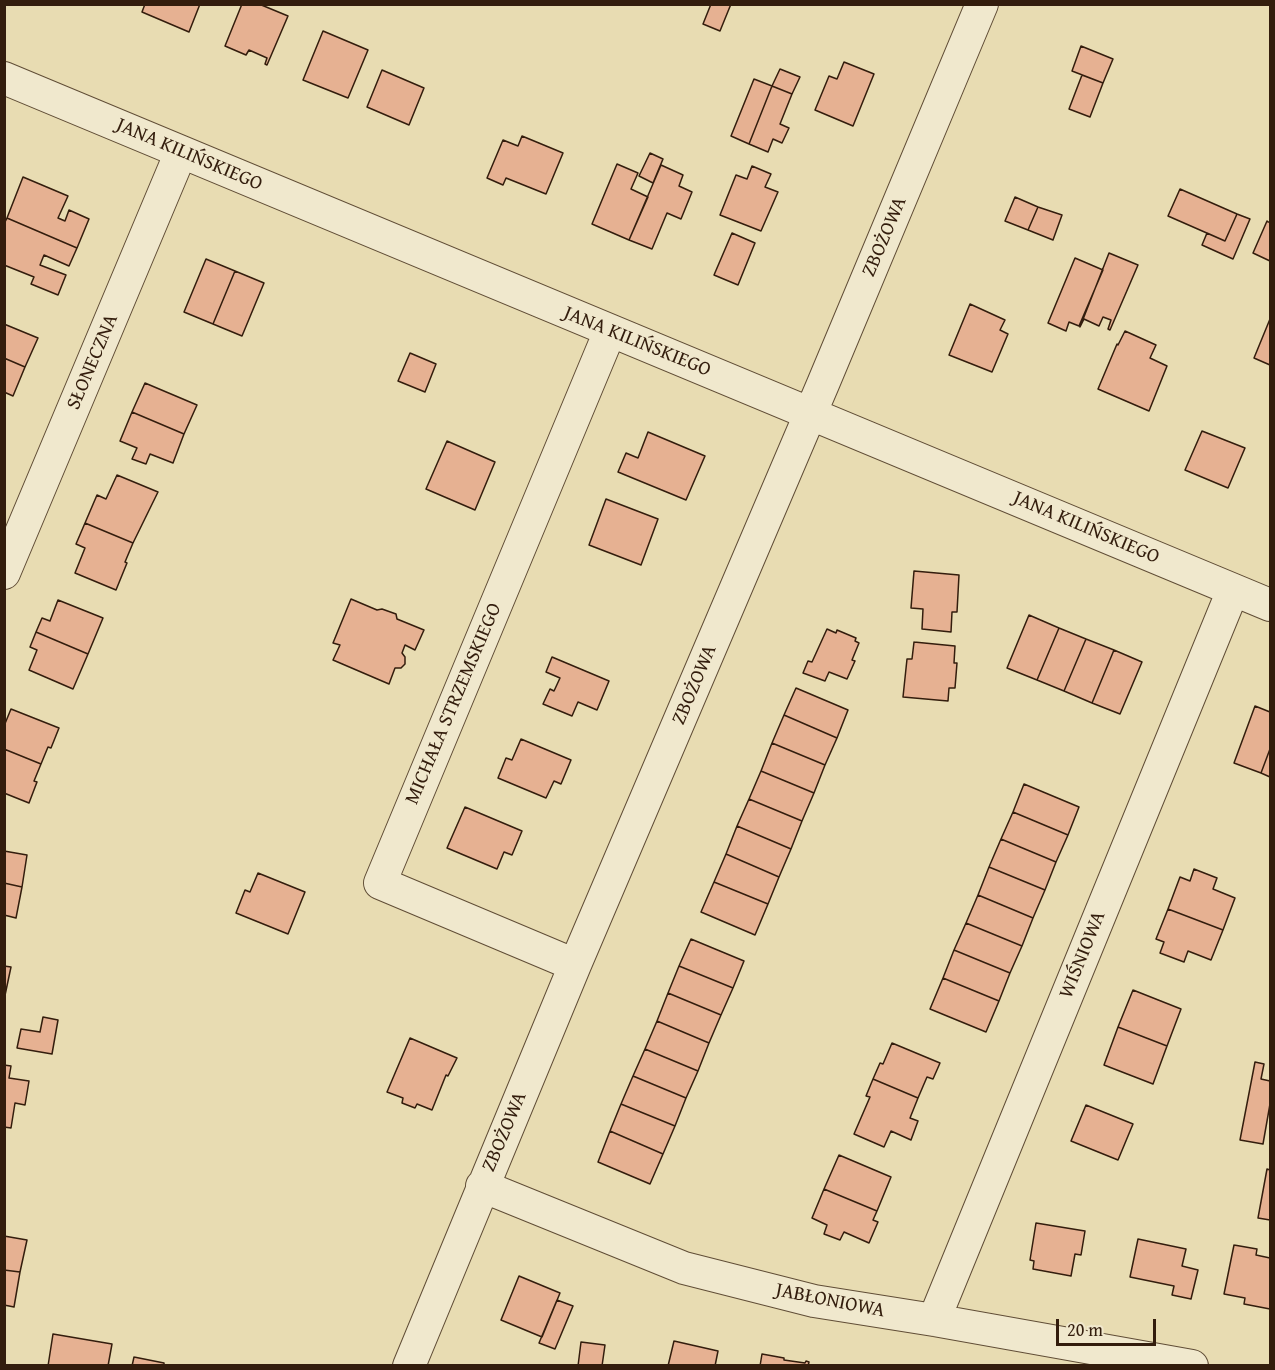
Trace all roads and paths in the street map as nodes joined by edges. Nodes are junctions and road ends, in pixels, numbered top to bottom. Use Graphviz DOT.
graph roads {
  1 [pos="982,4"];
  2 [pos="4,78"];
  3 [pos="181,152"];
  4 [pos="610,331"];
  5 [pos="811,413"];
  6 [pos="4,573"];
  7 [pos="1233,590"];
  8 [pos="1270,605"];
  9 [pos="575,965"];
  10 [pos="482,1186"];
  11 [pos="934,1320"];
  12 [pos="409,1365"];
  13 [pos="1192,1365"];
  1 -- 5 [label="street, ZBOŻOWA"];
  2 -- 3 [label="street, JANA KILIŃSKIEGO"];
  3 -- 4 [label="street, JANA KILIŃSKIEGO"];
  3 -- 6 [label="street, SŁONECZNA"];
  4 -- 5 [label="street, JANA KILIŃSKIEGO"];
  4 -- 9 [label="street, MICHAŁA STRZEMSKIEGO"];
  5 -- 7 [label="street, JANA KILIŃSKIEGO"];
  5 -- 9 [label="street, ZBOŻOWA"];
  7 -- 8 [label="street, JANA KILIŃSKIEGO"];
  7 -- 11 [label="street, WIŚNIOWA"];
  9 -- 10 [label="street, ZBOŻOWA"];
  10 -- 11 [label="street, JABŁONIOWA"];
  10 -- 12 [label="street, ZBOŻOWA"];
  11 -- 13 [label="street, JABŁONIOWA"];
}
